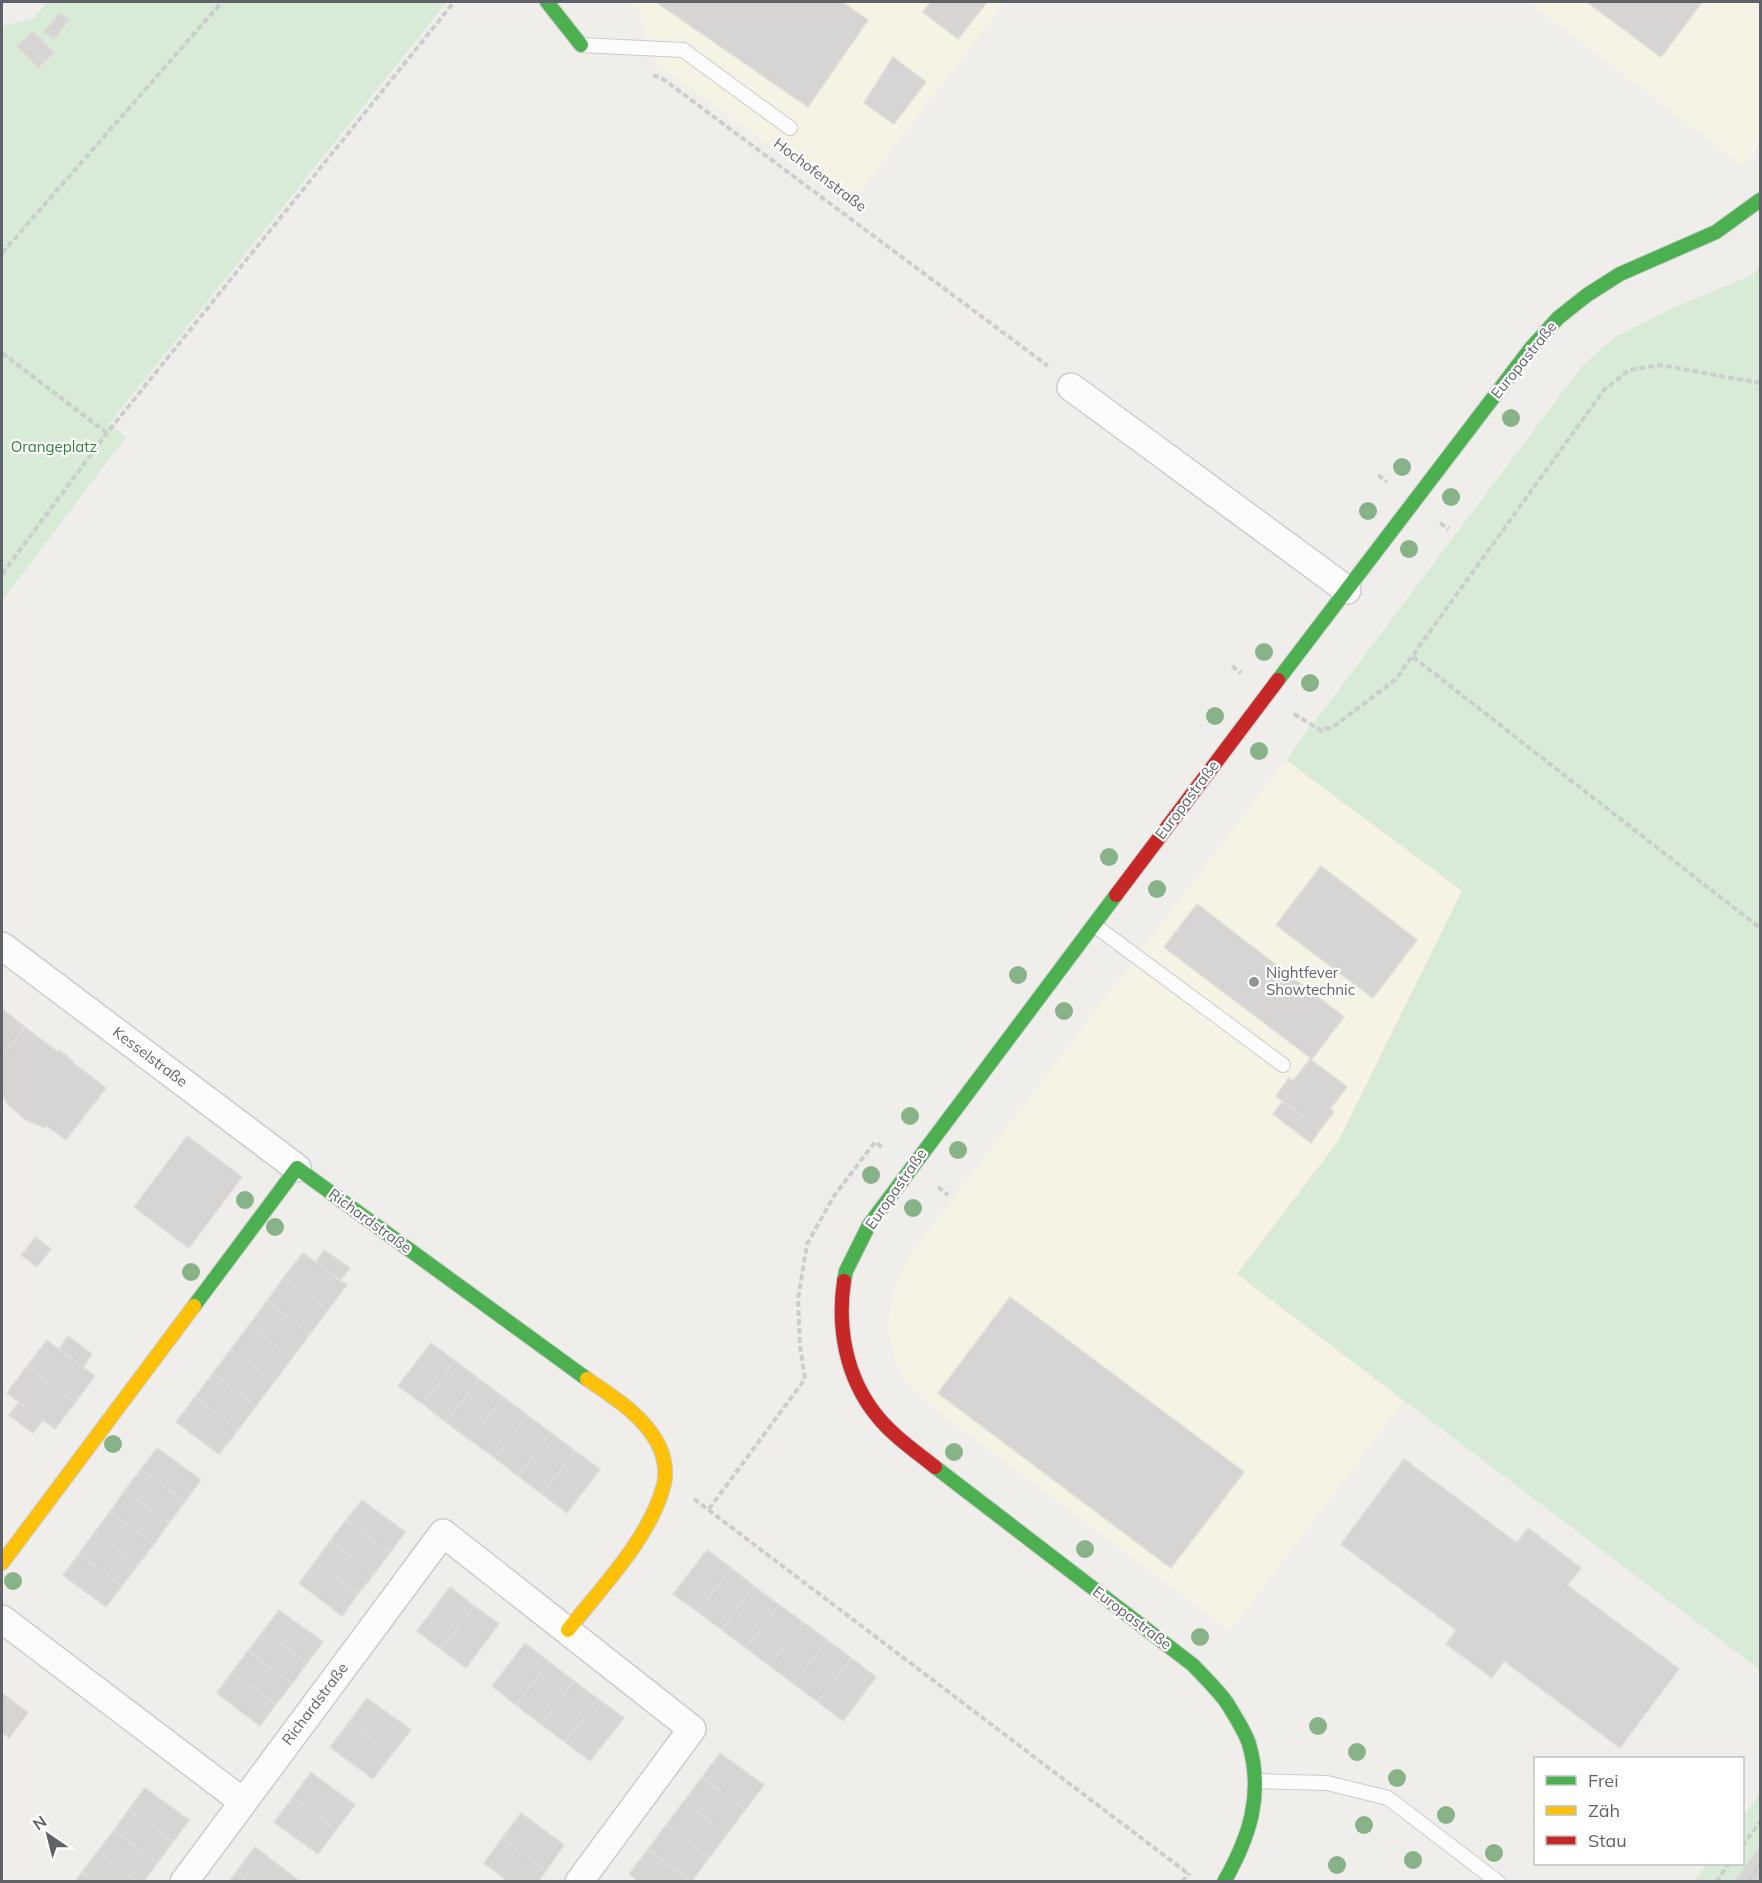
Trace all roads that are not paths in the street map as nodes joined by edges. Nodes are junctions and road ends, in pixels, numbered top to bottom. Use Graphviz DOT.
graph roads {
  1 [pos="547,2"];
  2 [pos="581,45"];
  3 [pos="790,128"];
  4 [pos="1761,200"];
  5 [pos="1071,387"];
  6 [pos="1347,590"];
  7 [pos="1094,925"];
  8 [pos="2,946"];
  9 [pos="1283,1065"];
  10 [pos="297,1168"];
  11 [pos="2,1563"];
  12 [pos="2,1619"];
  13 [pos="568,1630"];
  14 [pos="1255,1781"];
  15 [pos="242,1801"];
  16 [pos="184,1881"];
  17 [pos="579,1881"];
  18 [pos="1224,1881"];
  19 [pos="1498,1881"];
  1 -- 2 [label="street"];
  2 -- 3 [label="lane"];
  4 -- 6 [label="street, Europastraße"];
  5 -- 6 [label="street"];
  6 -- 7 [label="street, Europastraße"];
  7 -- 9 [label="lane"];
  7 -- 14 [label="street, Europastraße"];
  8 -- 10 [label="street, Kesselstraße"];
  10 -- 11 [label="street"];
  10 -- 13 [label="street, Richardstraße"];
  12 -- 15 [label="street"];
  13 -- 15 [label="street, Richardstraße"];
  13 -- 17 [label="street, Richardstraße"];
  14 -- 18 [label="street, Europastraße"];
  14 -- 19 [label="lane"];
  15 -- 16 [label="street, Richardstraße"];
}
